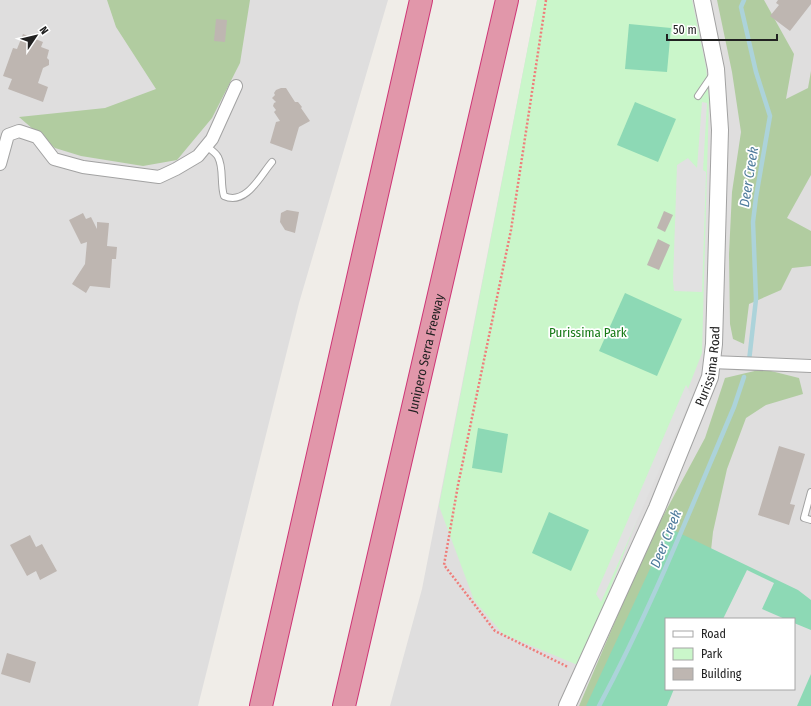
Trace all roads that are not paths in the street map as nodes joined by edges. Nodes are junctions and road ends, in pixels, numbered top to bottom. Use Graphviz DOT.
graph roads {
  1 [pos="421,0"];
  2 [pos="507,0"];
  3 [pos="702,0"];
  4 [pos="716,69"];
  5 [pos="236,86"];
  6 [pos="698,96"];
  7 [pos="206,146"];
  8 [pos="272,162"];
  9 [pos="0,164"];
  10 [pos="711,362"];
  11 [pos="811,366"];
  12 [pos="811,492"];
  13 [pos="811,520"];
  14 [pos="261,706"];
  15 [pos="344,706"];
  16 [pos="567,706"];
  1 -- 14 [label="highway"];
  2 -- 15 [label="highway, Junipero Serra Freeway"];
  3 -- 4 [label="street, Purissima Road"];
  4 -- 6 [label="lane"];
  4 -- 10 [label="street, Purissima Road"];
  5 -- 7 [label="street"];
  7 -- 8 [label="lane"];
  7 -- 9 [label="street"];
  10 -- 11 [label="street"];
  10 -- 16 [label="street, Purissima Road"];
  12 -- 13 [label="lane"];
}
